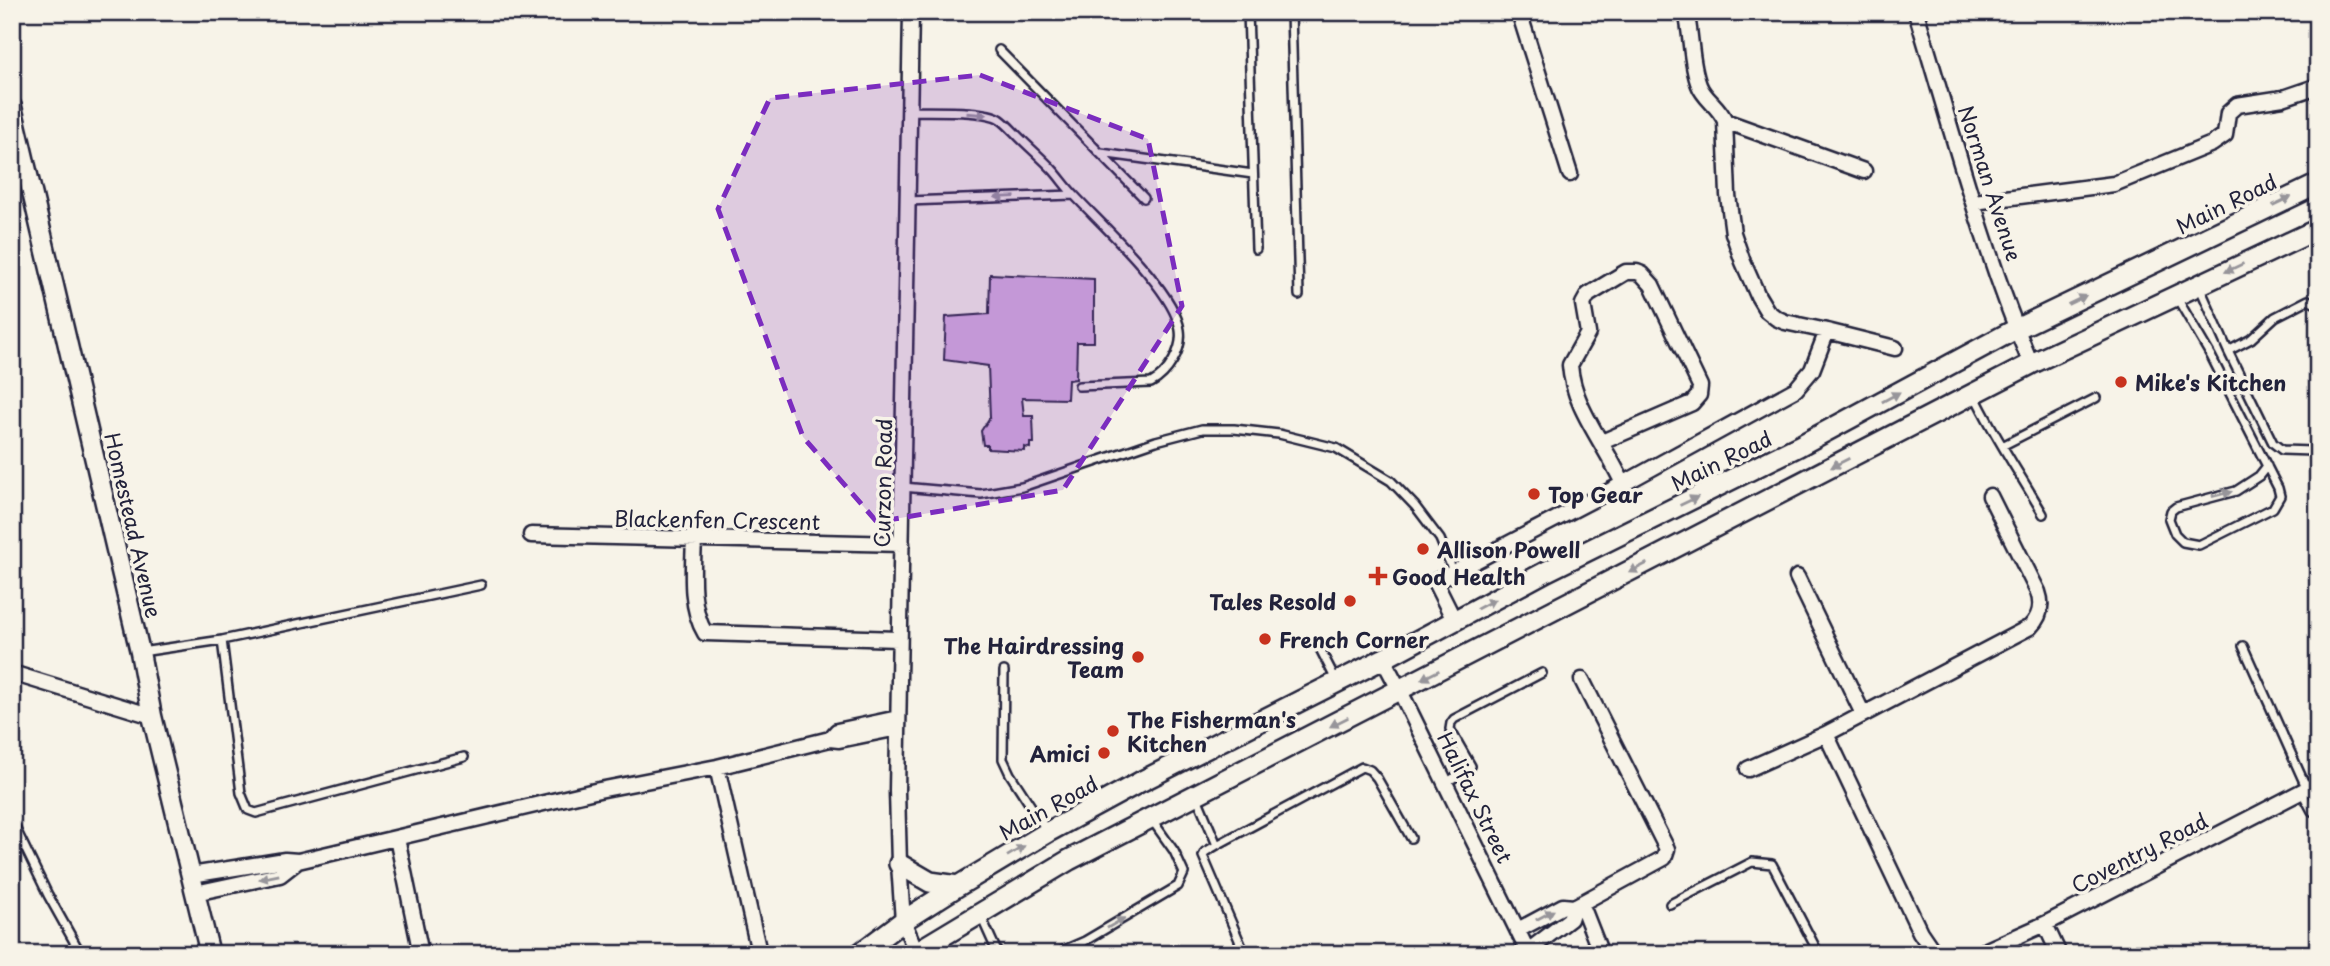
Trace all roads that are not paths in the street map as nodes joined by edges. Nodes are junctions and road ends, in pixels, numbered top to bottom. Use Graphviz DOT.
graph roads {
  1 [pos="911,12"];
  2 [pos="1248,12"];
  3 [pos="1291,12"];
  4 [pos="1519,12"];
  5 [pos="1686,12"];
  6 [pos="1916,12"];
  7 [pos="999,50"];
  8 [pos="2318,86"];
  9 [pos="12,107"];
  10 [pos="909,111"];
  11 [pos="1725,121"];
  12 [pos="1101,153"];
  13 [pos="1864,171"];
  14 [pos="1253,174"];
  15 [pos="1570,174"];
  16 [pos="2318,184"];
  17 [pos="1073,195"];
  18 [pos="1144,198"];
  19 [pos="907,201"];
  20 [pos="1974,202"];
  21 [pos="2318,229"];
  22 [pos="1256,250"];
  23 [pos="2199,285"];
  24 [pos="1299,295"];
  25 [pos="2176,296"];
  26 [pos="2318,304"];
  27 [pos="2016,329"];
  28 [pos="1828,331"];
  29 [pos="1895,348"];
  30 [pos="2228,351"];
  31 [pos="2031,364"];
  32 [pos="1079,386"];
  33 [pos="1974,394"];
  34 [pos="2096,398"];
  35 [pos="1602,442"];
  36 [pos="2004,445"];
  37 [pos="2312,451"];
  38 [pos="2267,466"];
  39 [pos="1623,484"];
  40 [pos="903,486"];
  41 [pos="1990,496"];
  42 [pos="2043,514"];
  43 [pos="531,535"];
  44 [pos="694,539"];
  45 [pos="902,544"];
  46 [pos="1453,571"];
  47 [pos="1797,578"];
  48 [pos="481,585"];
  49 [pos="1454,620"];
  50 [pos="898,639"];
  51 [pos="222,640"];
  52 [pos="1318,645"];
  53 [pos="2243,646"];
  54 [pos="140,652"];
  55 [pos="1383,659"];
  56 [pos="1004,671"];
  57 [pos="12,673"];
  58 [pos="1542,673"];
  59 [pos="1582,680"];
  60 [pos="1337,682"];
  61 [pos="1400,691"];
  62 [pos="1863,714"];
  63 [pos="152,716"];
  64 [pos="898,723"];
  65 [pos="1826,734"];
  66 [pos="464,757"];
  67 [pos="717,767"];
  68 [pos="1748,769"];
  69 [pos="1445,783"];
  70 [pos="2309,788"];
  71 [pos="1196,795"];
  72 [pos="2312,811"];
  73 [pos="1151,818"];
  74 [pos="12,821"];
  75 [pos="1048,832"];
  76 [pos="397,838"];
  77 [pos="1412,838"];
  78 [pos="1217,845"];
  79 [pos="298,861"];
  80 [pos="898,864"];
  81 [pos="191,875"];
  82 [pos="958,886"];
  83 [pos="195,894"];
  84 [pos="1670,904"];
  85 [pos="1577,905"];
  86 [pos="979,914"];
  87 [pos="903,920"];
  88 [pos="2045,924"];
  89 [pos="1518,930"];
  90 [pos="915,952"];
  91 [pos="1528,952"];
  92 [pos="81,954"];
  93 [pos="210,954"];
  94 [pos="421,954"];
  95 [pos="756,954"];
  96 [pos="859,954"];
  97 [pos="998,954"];
  98 [pos="1055,954"];
  99 [pos="1245,954"];
  100 [pos="1601,954"];
  101 [pos="1819,954"];
  102 [pos="1934,954"];
  103 [pos="1978,954"];
  104 [pos="2059,954"];
  1 -- 10 [label="street, Curzon Road"];
  2 -- 14 [label="lane"];
  3 -- 24 [label="lane"];
  4 -- 15 [label="street"];
  5 -- 11 [label="street"];
  6 -- 20 [label="street, Norman Avenue"];
  7 -- 12 [label="lane"];
  8 -- 20 [label="street"];
  9 -- 54 [label="street, Homestead Avenue"];
  10 -- 17 [label="lane, one-way"];
  10 -- 19 [label="street, Curzon Road"];
  11 -- 13 [label="street"];
  11 -- 28 [label="street"];
  12 -- 14 [label="lane"];
  12 -- 18 [label="lane"];
  14 -- 22 [label="lane"];
  27 -- 16 [label="main road, Main Road, one-way"];
  17 -- 19 [label="lane, one-way"];
  17 -- 32 [label="lane"];
  19 -- 40 [label="street, Curzon Road"];
  20 -- 27 [label="street, Norman Avenue"];
  21 -- 23 [label="main road, one-way"];
  23 -- 25 [label="main road"];
  23 -- 30 [label="lane"];
  25 -- 31 [label="main road"];
  25 -- 38 [label="lane"];
  26 -- 30 [label="lane"];
  27 -- 31 [label="street, Norman Avenue"];
  49 -- 27 [label="main road, Main Road, one-way"];
  28 -- 29 [label="street"];
  28 -- 39 [label="street"];
  30 -- 37 [label="lane"];
  31 -- 33 [label="main road"];
  33 -- 36 [label="lane"];
  33 -- 61 [label="main road, one-way"];
  34 -- 36 [label="lane"];
  35 -- 35 [label="street"];
  35 -- 39 [label="street"];
  36 -- 42 [label="lane"];
  38 -- 38 [label="lane, one-way"];
  39 -- 46 [label="street"];
  40 -- 45 [label="street, Curzon Road"];
  40 -- 46 [label="lane"];
  41 -- 62 [label="street"];
  43 -- 44 [label="street, Blackenfen Crescent"];
  44 -- 45 [label="street, Blackenfen Crescent"];
  44 -- 50 [label="street"];
  45 -- 50 [label="street, Curzon Road"];
  46 -- 49 [label="street"];
  47 -- 62 [label="street"];
  48 -- 51 [label="lane"];
  49 -- 55 [label="main road, Main Road"];
  50 -- 64 [label="street, Curzon Road"];
  51 -- 54 [label="lane"];
  51 -- 66 [label="lane"];
  52 -- 60 [label="lane"];
  53 -- 70 [label="lane"];
  54 -- 63 [label="street, Homestead Avenue"];
  55 -- 60 [label="main road, Main Road"];
  55 -- 61 [label="street, Halifax Street"];
  56 -- 75 [label="lane"];
  57 -- 63 [label="street"];
  58 -- 69 [label="lane"];
  59 -- 85 [label="street"];
  60 -- 75 [label="main road, Main Road"];
  61 -- 69 [label="street, Halifax Street"];
  61 -- 71 [label="main road, one-way"];
  62 -- 65 [label="street"];
  63 -- 81 [label="street, Homestead Avenue"];
  64 -- 67 [label="street"];
  64 -- 80 [label="street, Curzon Road"];
  65 -- 68 [label="street"];
  65 -- 102 [label="street"];
  67 -- 76 [label="street"];
  67 -- 95 [label="street"];
  69 -- 89 [label="street, Halifax Street"];
  70 -- 72 [label="lane"];
  70 -- 88 [label="street, Coventry Road"];
  71 -- 73 [label="main road"];
  71 -- 78 [label="lane"];
  73 -- 86 [label="main road"];
  98 -- 73 [label="lane, one-way"];
  74 -- 92 [label="lane"];
  82 -- 75 [label="main road, Main Road, one-way"];
  76 -- 79 [label="street"];
  76 -- 94 [label="street"];
  77 -- 78 [label="lane"];
  78 -- 99 [label="lane"];
  79 -- 81 [label="street"];
  79 -- 83 [label="street, one-way"];
  80 -- 82 [label="main road"];
  80 -- 87 [label="street, Curzon Road"];
  81 -- 83 [label="street, Homestead Avenue"];
  82 -- 87 [label="main road, Main Road"];
  83 -- 93 [label="street, Homestead Avenue"];
  84 -- 101 [label="lane"];
  89 -- 85 [label="street, one-way"];
  85 -- 91 [label="street"];
  85 -- 100 [label="street"];
  86 -- 90 [label="main road"];
  86 -- 97 [label="lane"];
  87 -- 90 [label="street, Curzon Road"];
  87 -- 96 [label="main road, Main Road"];
  88 -- 103 [label="street, Coventry Road"];
  88 -- 104 [label="street"];
  89 -- 91 [label="street, Halifax Street"];
}
